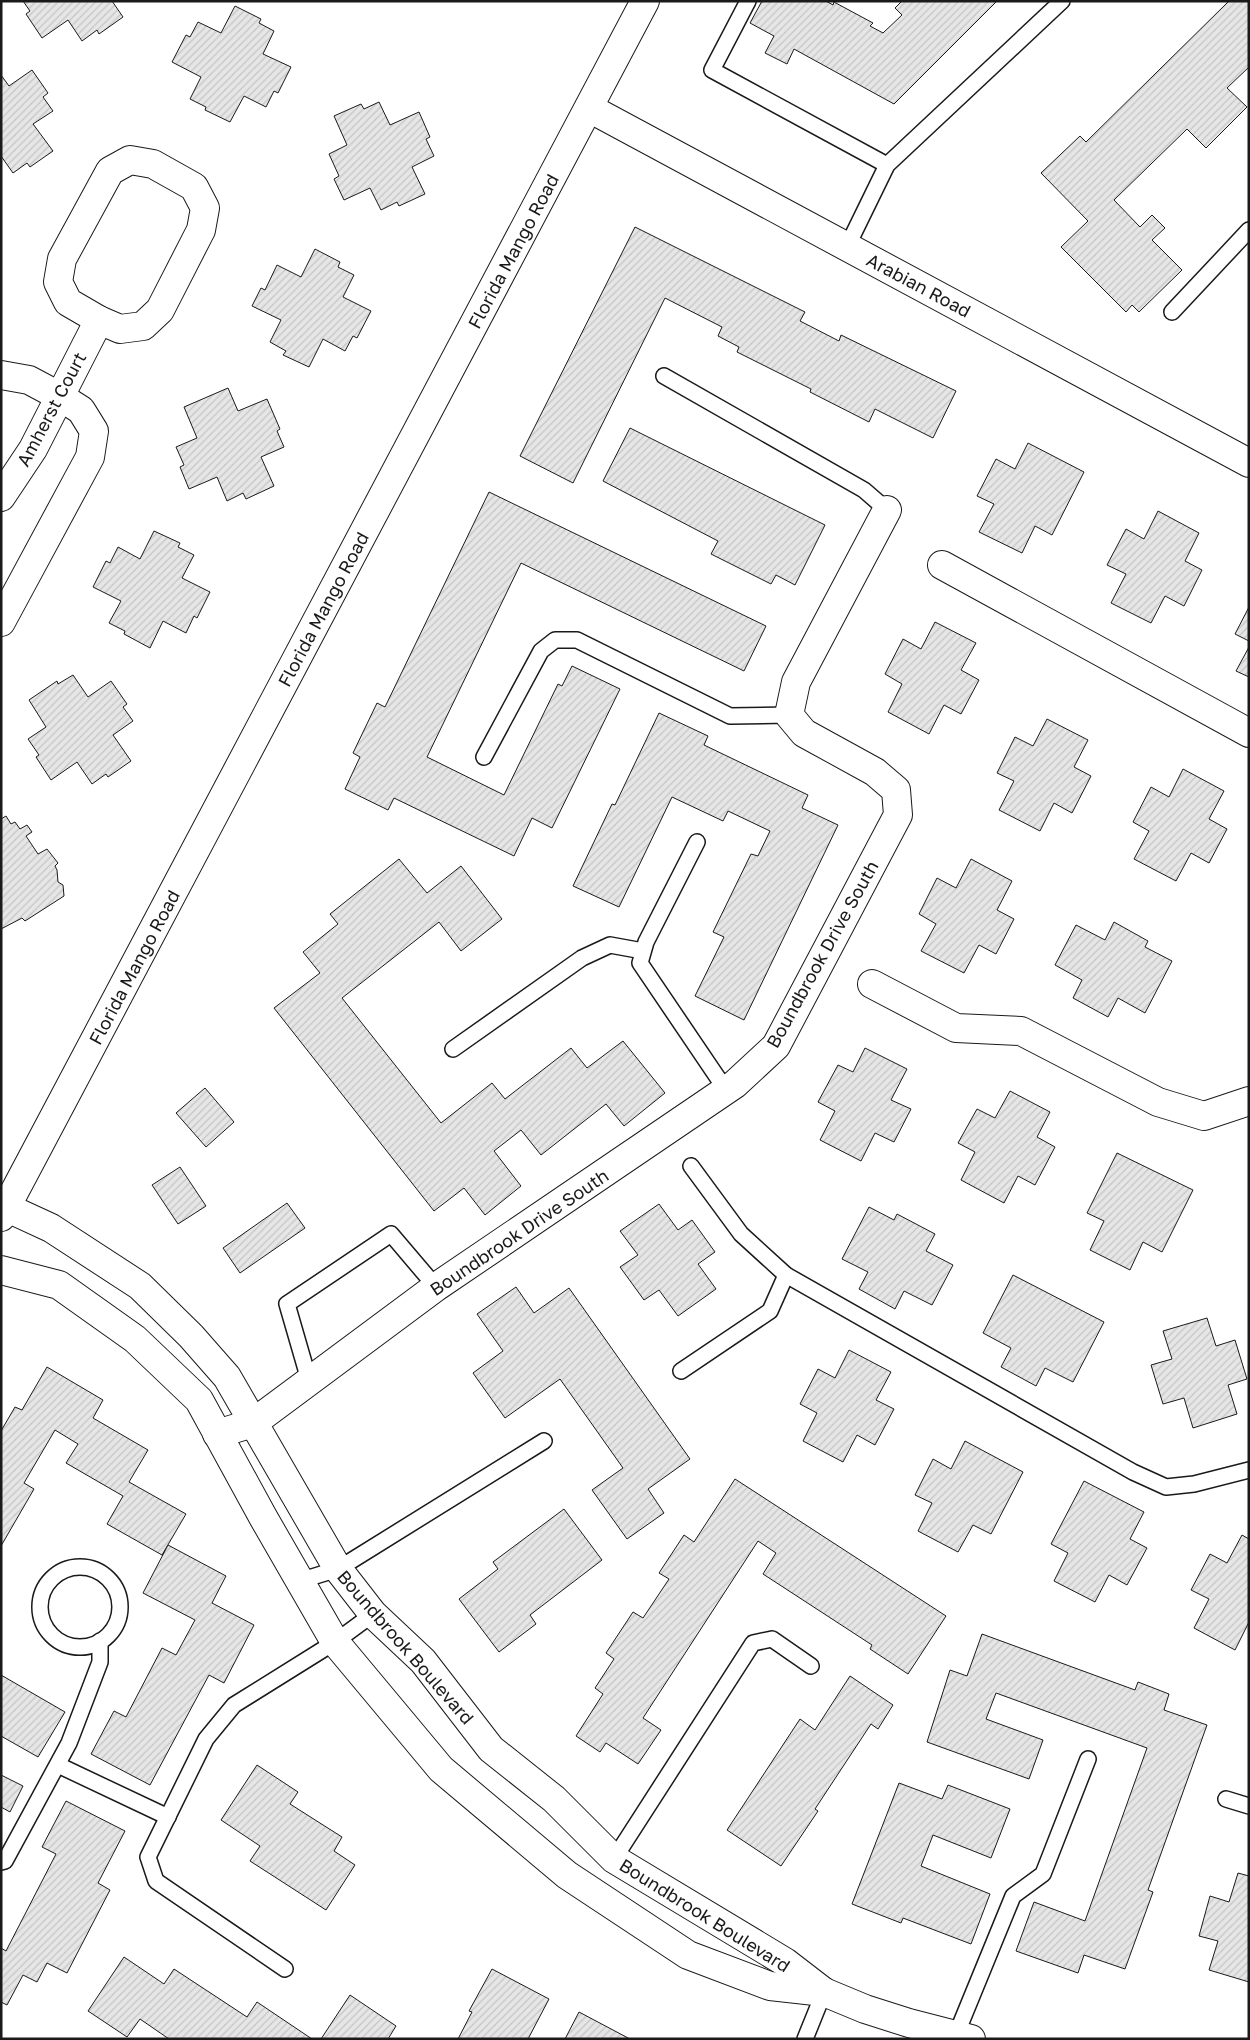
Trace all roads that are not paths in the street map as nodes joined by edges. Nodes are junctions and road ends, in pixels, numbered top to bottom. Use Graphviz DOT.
graph roads {
  1 [pos="645,1"];
  2 [pos="748,1"];
  3 [pos="1062,1"];
  4 [pos="589,108"];
  5 [pos="887,165"];
  6 [pos="1249,230"];
  7 [pos="847,247"];
  8 [pos="1172,312"];
  9 [pos="99,320"];
  10 [pos="1,375"];
  11 [pos="664,376"];
  12 [pos="59,396"];
  13 [pos="1249,463"];
  14 [pos="1,496"];
  15 [pos="887,510"];
  16 [pos="942,565"];
  17 [pos="1,622"];
  18 [pos="789,714"];
  19 [pos="1249,733"];
  20 [pos="484,757"];
  21 [pos="697,842"];
  22 [pos="643,951"];
  23 [pos="872,984"];
  24 [pos="453,1049"];
  25 [pos="726,1090"];
  26 [pos="1249,1101"];
  27 [pos="691,1166"];
  28 [pos="3,1210"];
  29 [pos="1,1270"];
  30 [pos="786,1275"];
  31 [pos="436,1288"];
  32 [pos="681,1371"];
  33 [pos="309,1380"];
  34 [pos="252,1423"];
  35 [pos="217,1434"];
  36 [pos="544,1441"];
  37 [pos="1249,1470"];
  38 [pos="338,1570"];
  39 [pos="299,1581"];
  40 [pos="373,1614"];
  41 [pos="100,1641"];
  42 [pos="334,1642"];
  43 [pos="810,1666"];
  44 [pos="1088,1759"];
  45 [pos="58,1765"];
  46 [pos="1226,1800"];
  47 [pos="1249,1806"];
  48 [pos="168,1817"];
  49 [pos="614,1859"];
  50 [pos="1,1862"];
  51 [pos="285,1970"];
  52 [pos="824,1992"];
  53 [pos="964,2037"];
  54 [pos="805,2039"];
  1 -- 4 [label="street, Florida Mango Road"];
  2 -- 5 [label="lane"];
  3 -- 5 [label="lane"];
  4 -- 7 [label="street, Arabian Road"];
  4 -- 28 [label="street, Florida Mango Road"];
  5 -- 7 [label="lane"];
  6 -- 8 [label="lane"];
  7 -- 13 [label="street, Arabian Road"];
  9 -- 9 [label="street"];
  9 -- 12 [label="street, Amherst Court"];
  10 -- 12 [label="street"];
  11 -- 15 [label="lane"];
  12 -- 14 [label="street, Amherst Court"];
  12 -- 17 [label="street"];
  15 -- 18 [label="street"];
  16 -- 19 [label="street"];
  18 -- 20 [label="lane"];
  18 -- 25 [label="street, Boundbrook Drive South"];
  21 -- 22 [label="lane"];
  22 -- 24 [label="lane"];
  22 -- 25 [label="lane"];
  23 -- 26 [label="street"];
  25 -- 31 [label="street, Boundbrook Drive South"];
  27 -- 30 [label="lane"];
  28 -- 34 [label="street, Boundbrook Boulevard"];
  29 -- 35 [label="street, Boundbrook Boulevard"];
  30 -- 32 [label="lane"];
  30 -- 37 [label="lane"];
  31 -- 33 [label="street, Boundbrook Drive South"];
  31 -- 33 [label="lane"];
  33 -- 34 [label="street, Boundbrook Drive South"];
  34 -- 35 [label="street, Boundbrook Drive South"];
  34 -- 38 [label="street, Boundbrook Boulevard"];
  35 -- 39 [label="street, Boundbrook Boulevard"];
  36 -- 38 [label="lane"];
  38 -- 39 [label="lane"];
  38 -- 40 [label="street, Boundbrook Boulevard"];
  39 -- 42 [label="street, Boundbrook Boulevard"];
  40 -- 42 [label="lane"];
  40 -- 49 [label="street, Boundbrook Boulevard"];
  41 -- 41 [label="lane"];
  41 -- 45 [label="lane"];
  42 -- 48 [label="lane"];
  42 -- 52 [label="street, Boundbrook Boulevard"];
  43 -- 49 [label="lane"];
  44 -- 53 [label="lane"];
  45 -- 48 [label="lane"];
  45 -- 50 [label="lane"];
  46 -- 47 [label="lane"];
  48 -- 51 [label="lane"];
  49 -- 52 [label="street, Boundbrook Boulevard"];
  52 -- 53 [label="street, Boundbrook Boulevard"];
  52 -- 54 [label="lane"];
}
